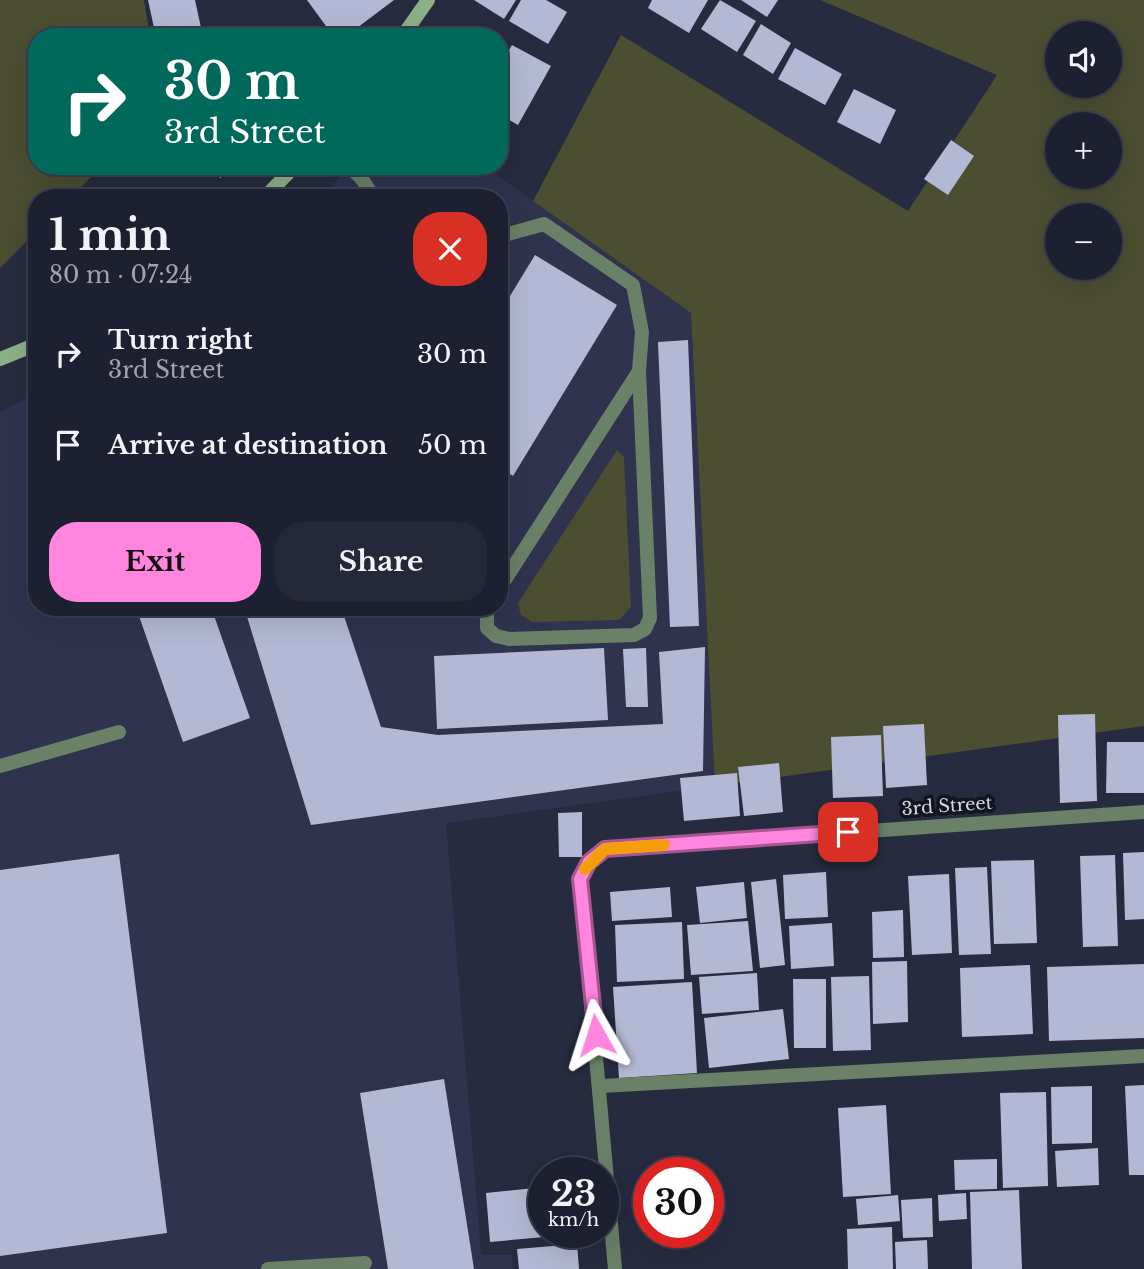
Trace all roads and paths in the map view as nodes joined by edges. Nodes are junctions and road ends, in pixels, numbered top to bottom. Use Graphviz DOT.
graph roads {
  1 [pos="428,0"];
  2 [pos="408,28"];
  3 [pos="286,175"];
  4 [pos="273,189"];
  5 [pos="508,234"];
  6 [pos="28,348"];
  7 [pos="0,359"];
  8 [pos="639,371"];
  9 [pos="508,575"];
  10 [pos="487,616"];
  11 [pos="119,732"];
  12 [pos="0,766"];
  13 [pos="1144,812"];
  14 [pos="1144,1056"];
  15 [pos="601,1086"];
  16 [pos="365,1263"];
  17 [pos="268,1269"];
  18 [pos="615,1269"];
  1 -- 2 [label="main road"];
  3 -- 4 [label="main road"];
  5 -- 8 [label="street"];
  6 -- 7 [label="main road"];
  8 -- 9 [label="street"];
  8 -- 10 [label="street"];
  11 -- 12 [label="street"];
  13 -- 15 [label="street, 3rd Street"];
  14 -- 15 [label="street"];
  15 -- 18 [label="street"];
  16 -- 17 [label="street"];
}
